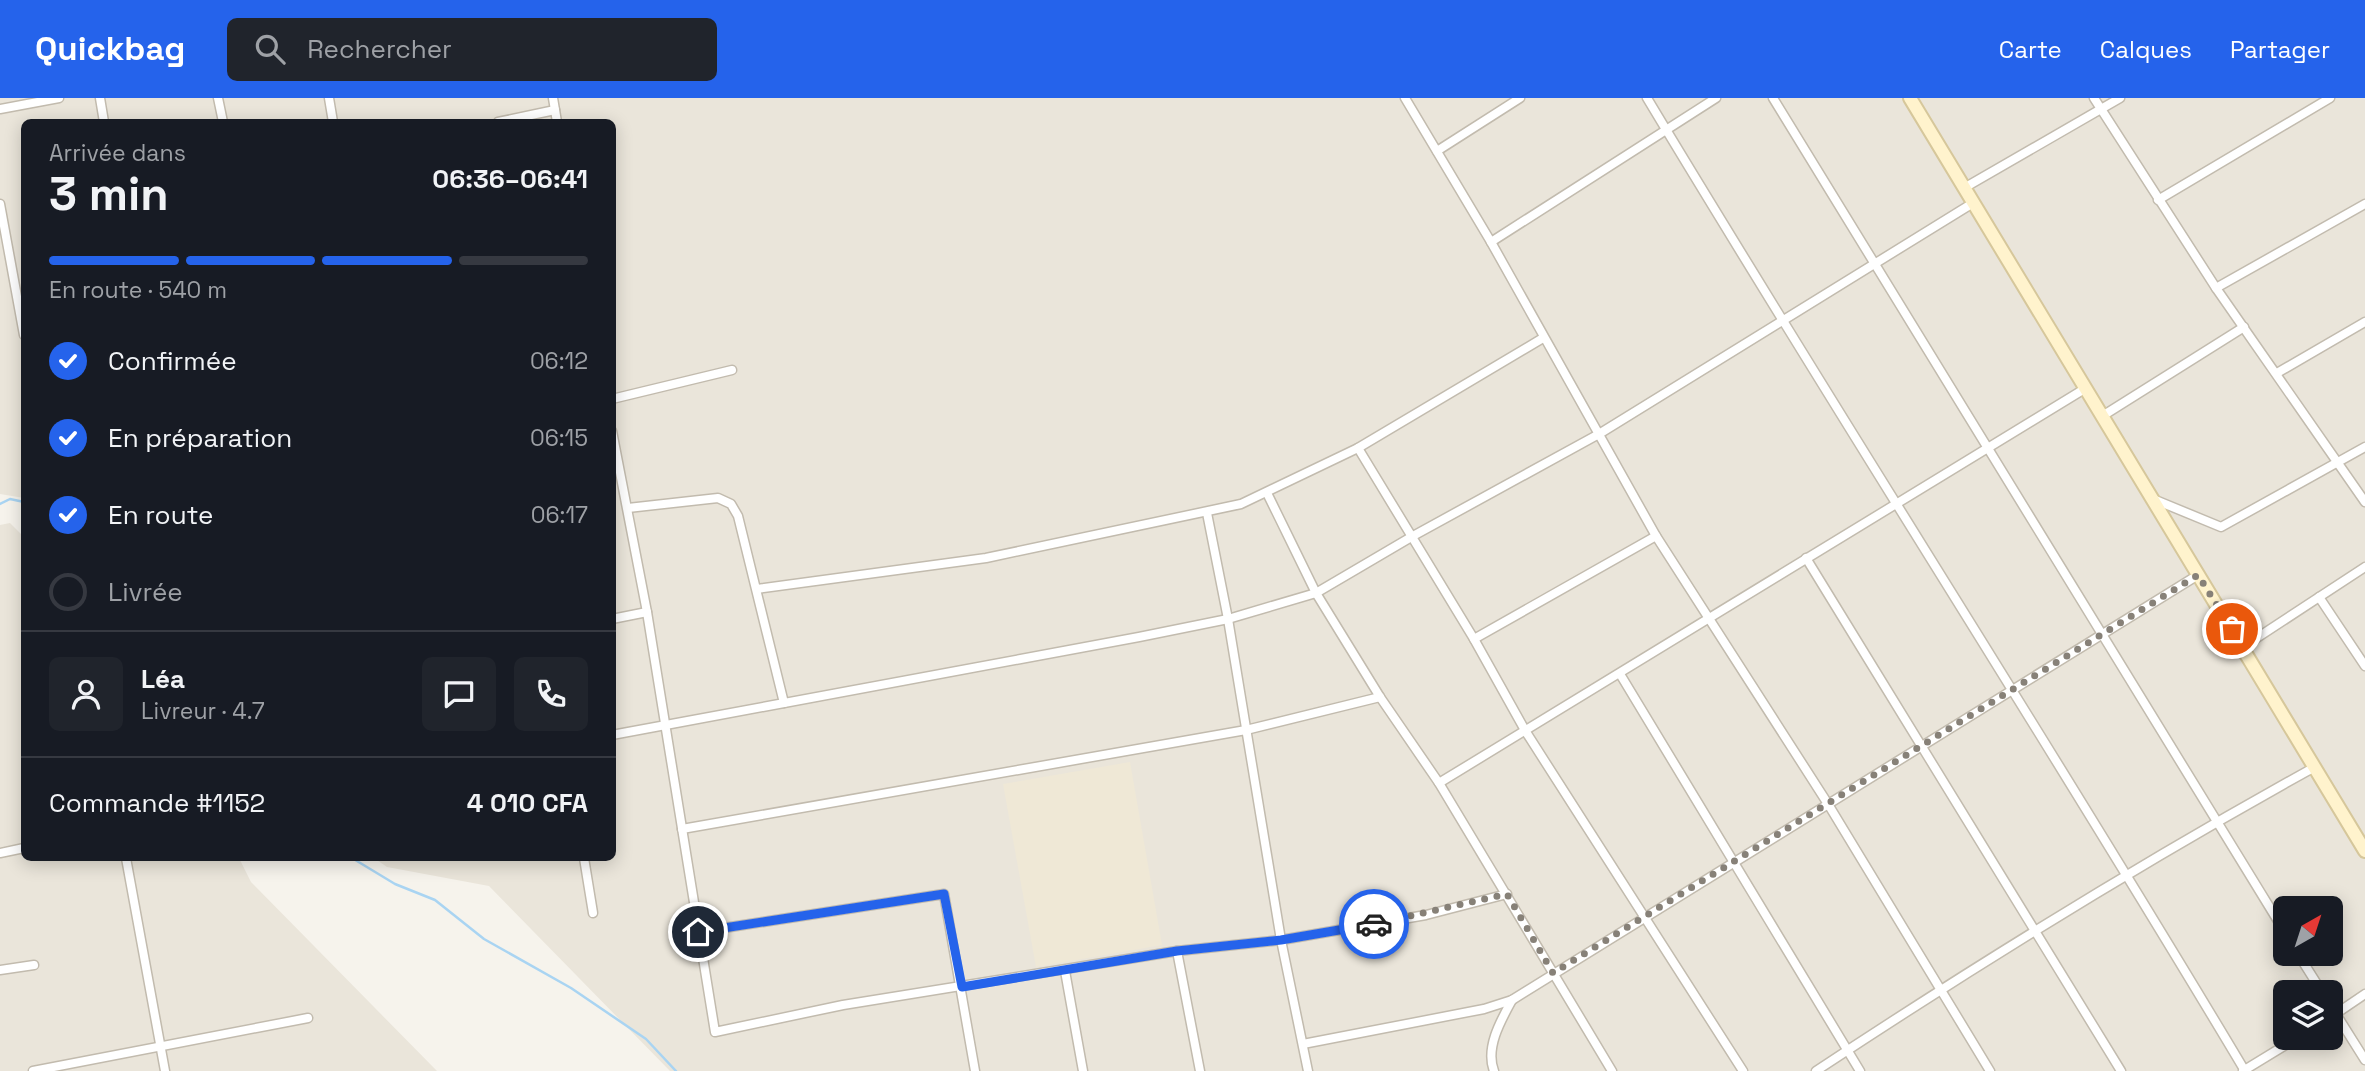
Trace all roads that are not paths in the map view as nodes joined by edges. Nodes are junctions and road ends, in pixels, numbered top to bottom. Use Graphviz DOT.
graph roads {
  1 [pos="59,98"];
  2 [pos="100,98"];
  3 [pos="218,98"];
  4 [pos="329,98"];
  5 [pos="553,98"];
  6 [pos="1405,98"];
  7 [pos="1520,98"];
  8 [pos="1647,98"];
  9 [pos="1716,98"];
  10 [pos="1773,98"];
  11 [pos="1910,98"];
  12 [pos="2094,98"];
  13 [pos="2120,98"];
  14 [pos="2330,98"];
  15 [pos="0,109"];
  16 [pos="2102,109"];
  17 [pos="555,110"];
  18 [pos="104,119"];
  19 [pos="222,119"];
  20 [pos="332,119"];
  21 [pos="512,119"];
  22 [pos="556,119"];
  23 [pos="1665,129"];
  24 [pos="1437,151"];
  25 [pos="1964,188"];
  26 [pos="2158,200"];
  27 [pos="1973,203"];
  28 [pos="0,204"];
  29 [pos="2365,204"];
  30 [pos="1491,242"];
  31 [pos="1875,266"];
  32 [pos="2216,288"];
  33 [pos="21,319"];
  34 [pos="1784,322"];
  35 [pos="2365,323"];
  36 [pos="2244,327"];
  37 [pos="1544,338"];
  38 [pos="732,370"];
  39 [pos="2277,373"];
  40 [pos="2086,388"];
  41 [pos="616,398"];
  42 [pos="2104,415"];
  43 [pos="1599,434"];
  44 [pos="2365,447"];
  45 [pos="1358,448"];
  46 [pos="1986,448"];
  47 [pos="616,450"];
  48 [pos="2339,461"];
  49 [pos="1267,493"];
  50 [pos="2153,499"];
  51 [pos="2365,502"];
  52 [pos="1894,503"];
  53 [pos="628,508"];
  54 [pos="1207,513"];
  55 [pos="1413,536"];
  56 [pos="1656,536"];
  57 [pos="1805,558"];
  58 [pos="2365,567"];
  59 [pos="2198,575"];
  60 [pos="757,589"];
  61 [pos="1316,593"];
  62 [pos="2319,597"];
  63 [pos="647,612"];
  64 [pos="616,618"];
  65 [pos="1710,618"];
  66 [pos="1228,619"];
  67 [pos="2101,636"];
  68 [pos="1474,639"];
  69 [pos="2244,648"];
  70 [pos="2365,666"];
  71 [pos="1620,674"];
  72 [pos="2012,692"];
  73 [pos="1380,697"];
  74 [pos="784,703"];
  75 [pos="666,726"];
  76 [pos="1246,730"];
  77 [pos="1526,732"];
  78 [pos="616,734"];
  79 [pos="1923,746"];
  80 [pos="2313,768"];
  81 [pos="1439,783"];
  82 [pos="1828,804"];
  83 [pos="2216,822"];
  84 [pos="682,830"];
  85 [pos="21,848"];
  86 [pos="0,851"];
  87 [pos="2365,851"];
  88 [pos="126,861"];
  89 [pos="584,861"];
  90 [pos="1734,863"];
  91 [pos="2129,876"];
  92 [pos="1507,894"];
  93 [pos="593,913"];
  94 [pos="2273,913"];
  95 [pos="1644,919"];
  96 [pos="698,932"];
  97 [pos="2033,932"];
  98 [pos="1281,940"];
  99 [pos="1177,951"];
  100 [pos="34,965"];
  101 [pos="0,970"];
  102 [pos="1065,971"];
  103 [pos="1553,973"];
  104 [pos="962,987"];
  105 [pos="1941,991"];
  106 [pos="2365,993"];
  107 [pos="1512,1000"];
  108 [pos="2343,1006"];
  109 [pos="308,1018"];
  110 [pos="2343,1028"];
  111 [pos="1303,1044"];
  112 [pos="160,1048"];
  113 [pos="2278,1050"];
  114 [pos="1847,1051"];
  115 [pos="2365,1060"];
  116 [pos="33,1071"];
  117 [pos="165,1071"];
  118 [pos="975,1071"];
  119 [pos="1083,1071"];
  120 [pos="1200,1071"];
  121 [pos="1308,1071"];
  122 [pos="1494,1071"];
  123 [pos="1612,1071"];
  124 [pos="1743,1071"];
  125 [pos="1816,1071"];
  126 [pos="1860,1071"];
  127 [pos="1990,1071"];
  128 [pos="2121,1071"];
  129 [pos="2244,1071"];
  1 -- 15 [label="street"];
  2 -- 18 [label="street"];
  3 -- 19 [label="street"];
  4 -- 20 [label="street"];
  5 -- 17 [label="street"];
  6 -- 24 [label="street"];
  7 -- 24 [label="street"];
  8 -- 23 [label="street"];
  9 -- 23 [label="street"];
  10 -- 31 [label="street"];
  11 -- 25 [label="street"];
  12 -- 16 [label="street"];
  13 -- 16 [label="street"];
  14 -- 26 [label="street"];
  16 -- 25 [label="street"];
  16 -- 26 [label="street"];
  17 -- 21 [label="street"];
  17 -- 22 [label="street"];
  23 -- 30 [label="street"];
  23 -- 34 [label="street"];
  24 -- 30 [label="street"];
  25 -- 27 [label="street"];
  26 -- 32 [label="street"];
  27 -- 31 [label="street"];
  27 -- 40 [label="street"];
  28 -- 33 [label="street"];
  29 -- 32 [label="street"];
  30 -- 37 [label="street"];
  31 -- 34 [label="street"];
  31 -- 46 [label="street"];
  32 -- 36 [label="street"];
  34 -- 43 [label="street"];
  34 -- 52 [label="street"];
  35 -- 39 [label="street"];
  36 -- 39 [label="street"];
  36 -- 42 [label="street"];
  37 -- 43 [label="street"];
  37 -- 45 [label="street"];
  38 -- 41 [label="street"];
  39 -- 48 [label="street"];
  40 -- 42 [label="street"];
  40 -- 46 [label="street"];
  42 -- 50 [label="street"];
  43 -- 55 [label="street"];
  43 -- 56 [label="street"];
  44 -- 48 [label="street"];
  45 -- 49 [label="street"];
  45 -- 55 [label="street"];
  46 -- 52 [label="street"];
  46 -- 67 [label="street"];
  47 -- 53 [label="street"];
  48 -- 50 [label="street"];
  48 -- 51 [label="street"];
  49 -- 54 [label="street"];
  49 -- 61 [label="street"];
  50 -- 59 [label="street"];
  52 -- 57 [label="street"];
  52 -- 72 [label="street"];
  53 -- 60 [label="street"];
  53 -- 63 [label="street"];
  54 -- 60 [label="street"];
  54 -- 66 [label="street"];
  55 -- 61 [label="street"];
  55 -- 68 [label="street"];
  56 -- 65 [label="street"];
  56 -- 68 [label="street"];
  57 -- 65 [label="street"];
  57 -- 79 [label="street"];
  58 -- 62 [label="street"];
  59 -- 67 [label="street"];
  59 -- 69 [label="street"];
  60 -- 74 [label="street"];
  61 -- 66 [label="street"];
  61 -- 73 [label="street"];
  62 -- 69 [label="street"];
  62 -- 70 [label="street"];
  63 -- 64 [label="street"];
  63 -- 75 [label="street"];
  65 -- 71 [label="street"];
  65 -- 82 [label="street"];
  66 -- 74 [label="street"];
  66 -- 76 [label="street"];
  67 -- 72 [label="street"];
  67 -- 83 [label="street"];
  68 -- 77 [label="street"];
  69 -- 80 [label="street"];
  71 -- 77 [label="street"];
  71 -- 90 [label="street"];
  72 -- 79 [label="street"];
  72 -- 91 [label="street"];
  73 -- 76 [label="street"];
  73 -- 81 [label="street"];
  74 -- 75 [label="street"];
  75 -- 78 [label="street"];
  75 -- 84 [label="street"];
  76 -- 84 [label="street"];
  76 -- 98 [label="street"];
  77 -- 81 [label="street"];
  77 -- 95 [label="street"];
  79 -- 82 [label="street"];
  79 -- 97 [label="street"];
  80 -- 83 [label="street"];
  80 -- 87 [label="street"];
  81 -- 92 [label="street"];
  82 -- 90 [label="street"];
  82 -- 105 [label="street"];
  83 -- 91 [label="street"];
  83 -- 94 [label="street"];
  84 -- 96 [label="street"];
  85 -- 86 [label="street"];
  88 -- 112 [label="street"];
  89 -- 93 [label="street"];
  90 -- 95 [label="street"];
  90 -- 114 [label="street"];
  91 -- 97 [label="street"];
  91 -- 129 [label="street"];
  92 -- 98 [label="street"];
  92 -- 103 [label="street"];
  95 -- 103 [label="street"];
  95 -- 124 [label="street"];
  96 -- 104 [label="street"];
  96 -- 104 [label="street"];
  97 -- 105 [label="street"];
  97 -- 128 [label="street"];
  98 -- 99 [label="street"];
  98 -- 111 [label="street"];
  99 -- 102 [label="street"];
  99 -- 120 [label="street"];
  100 -- 101 [label="street"];
  102 -- 104 [label="street"];
  102 -- 119 [label="street"];
  103 -- 107 [label="street"];
  103 -- 123 [label="street"];
  104 -- 118 [label="street"];
  105 -- 114 [label="street"];
  105 -- 127 [label="street"];
  106 -- 108 [label="street"];
  107 -- 111 [label="street"];
  107 -- 122 [label="street"];
  109 -- 112 [label="street"];
  110 -- 115 [label="street"];
  111 -- 121 [label="street"];
  112 -- 116 [label="street"];
  112 -- 117 [label="street"];
  113 -- 129 [label="street"];
  114 -- 125 [label="street"];
  114 -- 126 [label="street"];
}
